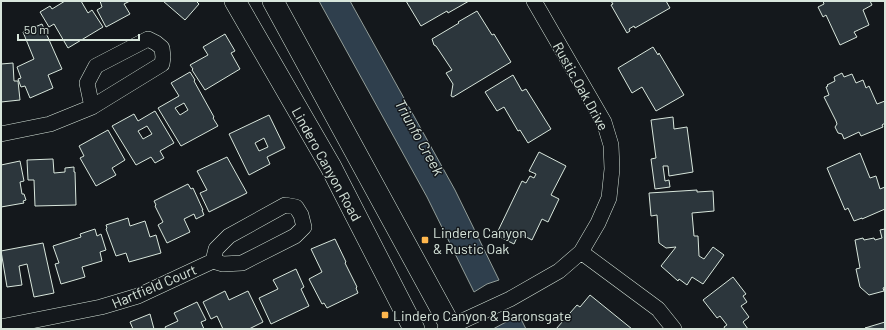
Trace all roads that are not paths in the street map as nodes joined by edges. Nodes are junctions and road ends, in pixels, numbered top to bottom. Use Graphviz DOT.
graph roads {
  1 [pos="236,1"];
  2 [pos="273,1"];
  3 [pos="534,1"];
  4 [pos="92,107"];
  5 [pos="1,134"];
  6 [pos="581,252"];
  7 [pos="213,261"];
  8 [pos="1,327"];
  9 [pos="449,328"];
  10 [pos="414,329"];
  11 [pos="674,329"];
  1 -- 10 [label="street, Lindero Canyon Road"];
  2 -- 9 [label="street"];
  3 -- 6 [label="street, Rustic Oak Drive"];
  4 -- 4 [label="street"];
  4 -- 5 [label="street"];
  6 -- 9 [label="street, Rustic Oak Drive"];
  6 -- 11 [label="street"];
  7 -- 7 [label="street, Hartfield Court"];
  7 -- 8 [label="street, Hartfield Court"];
}
